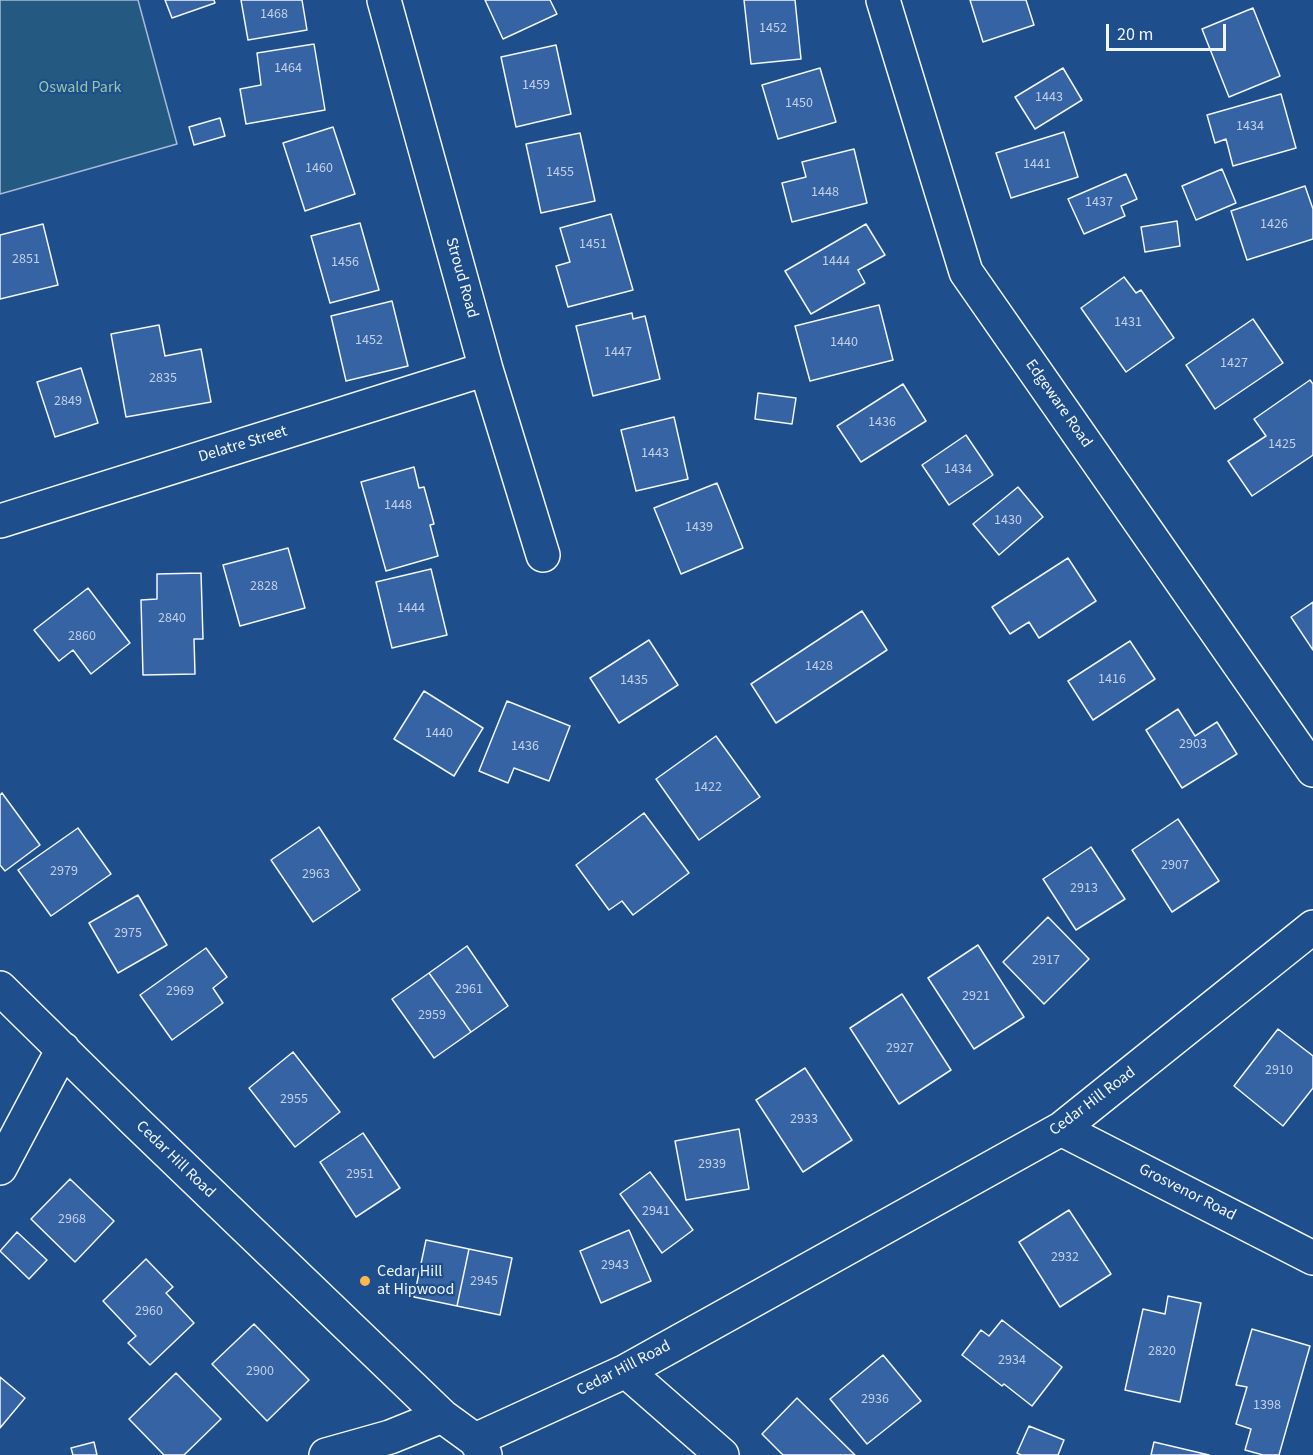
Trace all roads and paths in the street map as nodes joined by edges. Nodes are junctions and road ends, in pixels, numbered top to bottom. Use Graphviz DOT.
graph roads {
  1 [pos="384,0"];
  2 [pos="883,0"];
  3 [pos="486,369"];
  4 [pos="0,521"];
  5 [pos="543,555"];
  6 [pos="1313,770"];
  7 [pos="1313,927"];
  8 [pos="0,988"];
  9 [pos="63,1049"];
  10 [pos="1061,1129"];
  11 [pos="0,1168"];
  12 [pos="1313,1258"];
  13 [pos="626,1371"];
  14 [pos="441,1416"];
  15 [pos="480,1448"];
  16 [pos="326,1455"];
  17 [pos="722,1455"];
  1 -- 3 [label="street, Stroud Road"];
  2 -- 6 [label="street, Edgeware Road"];
  3 -- 4 [label="street, Delatre Street"];
  3 -- 5 [label="street, Stroud Road"];
  7 -- 10 [label="street, Cedar Hill Road"];
  8 -- 9 [label="street, Cedar Hill Road"];
  9 -- 11 [label="street"];
  9 -- 14 [label="street, Cedar Hill Road"];
  10 -- 12 [label="street, Grosvenor Road"];
  10 -- 13 [label="street, Cedar Hill Road"];
  13 -- 15 [label="street, Cedar Hill Road"];
  13 -- 17 [label="street"];
  14 -- 15 [label="street, Cedar Hill Road"];
  14 -- 16 [label="street"];
}
